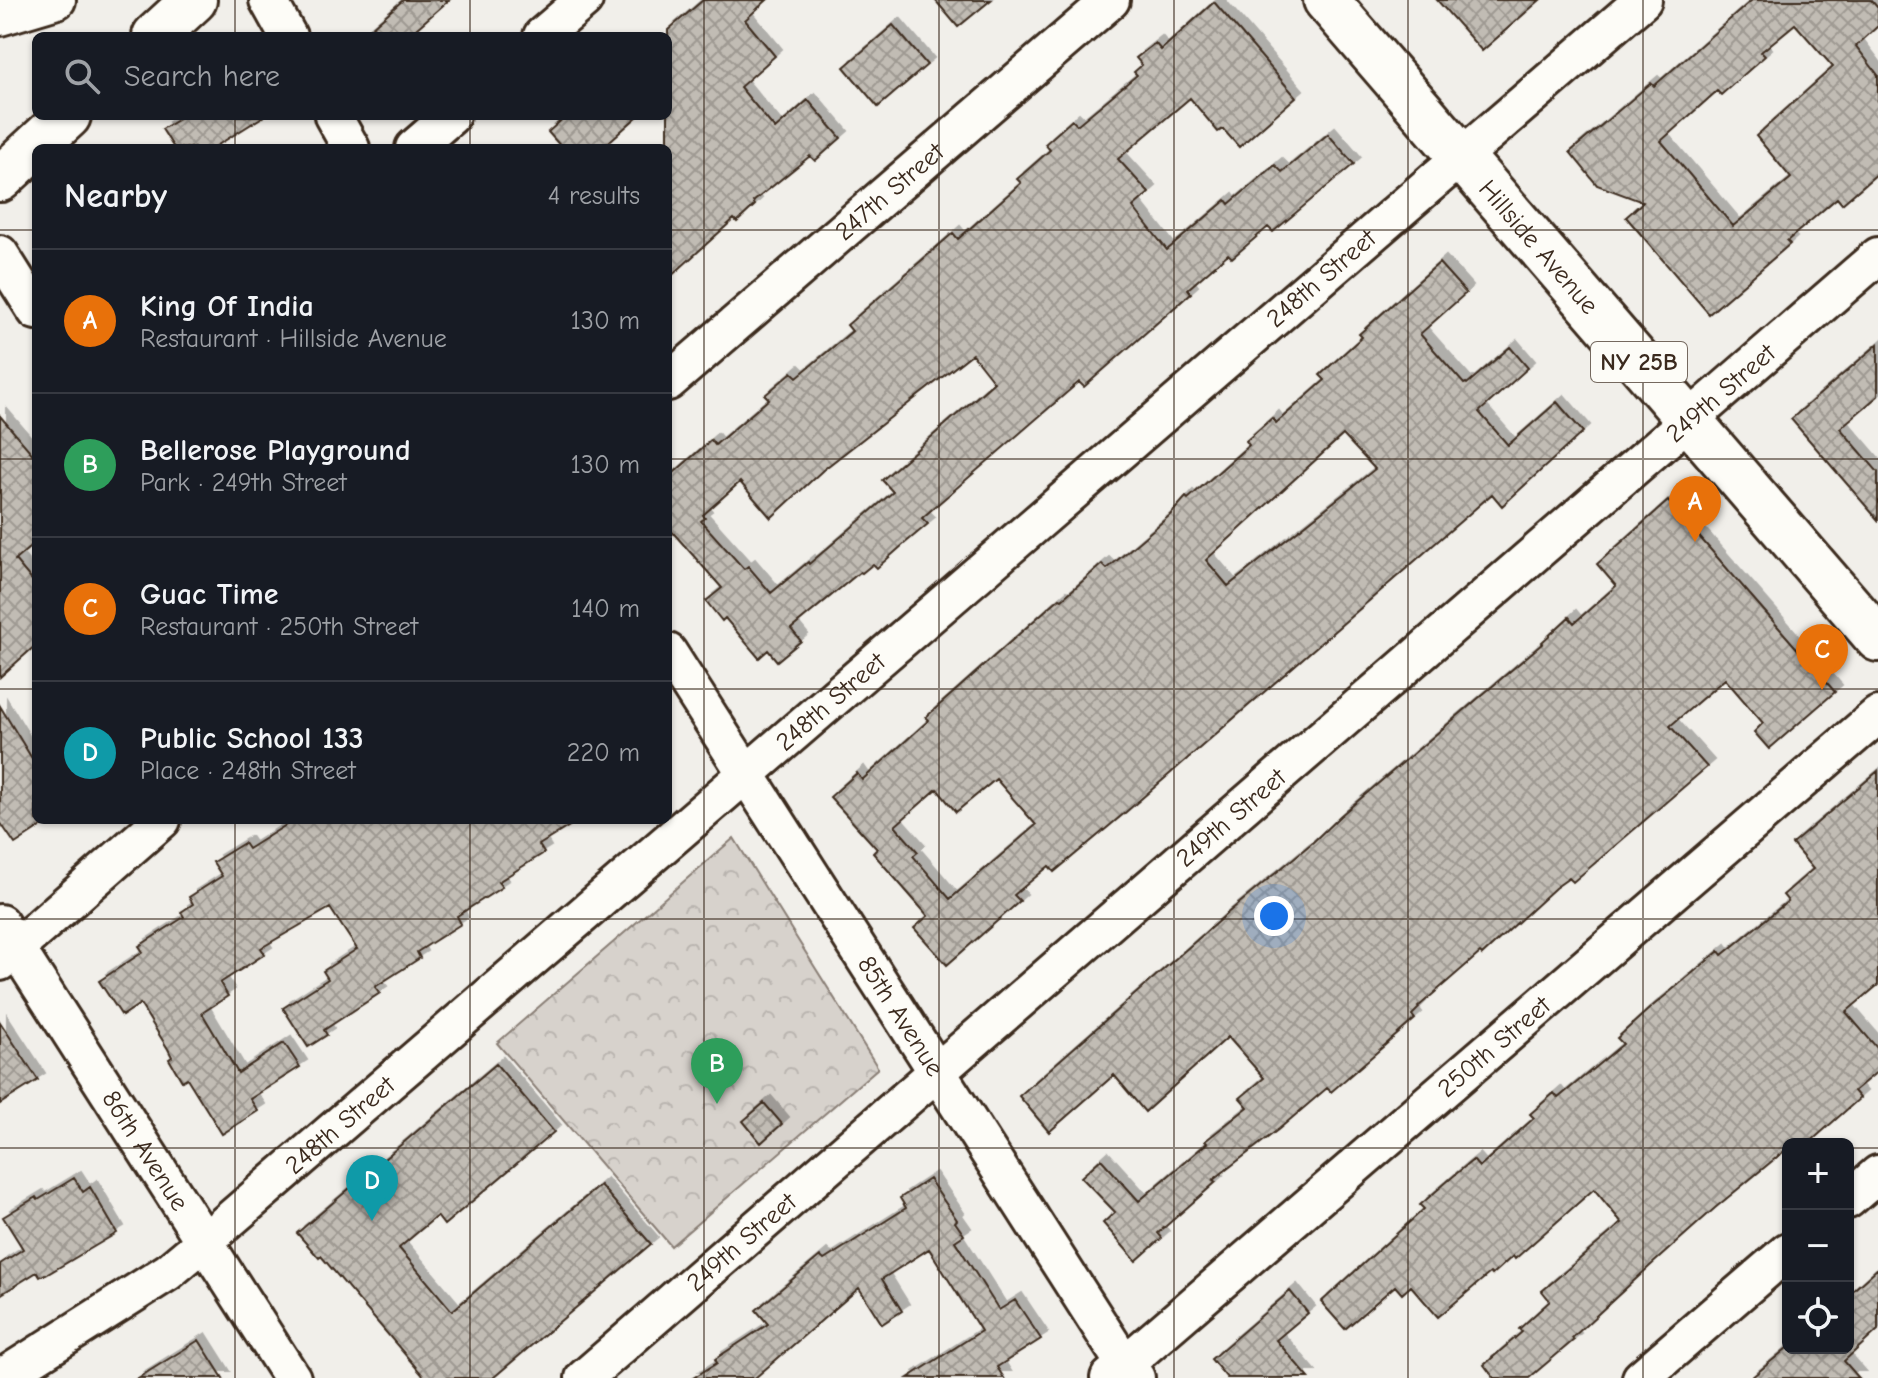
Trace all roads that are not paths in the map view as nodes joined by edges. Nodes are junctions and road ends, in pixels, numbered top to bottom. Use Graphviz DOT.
graph roads {
  1 [pos="57,0"];
  2 [pos="194,0"];
  3 [pos="268,0"];
  4 [pos="584,0"];
  5 [pos="1111,0"];
  6 [pos="1326,0"];
  7 [pos="1643,0"];
  8 [pos="0,17"];
  9 [pos="159,32"];
  10 [pos="286,32"];
  11 [pos="547,32"];
  12 [pos="64,120"];
  13 [pos="335,120"];
  14 [pos="446,120"];
  15 [pos="38,144"];
  16 [pos="349,144"];
  17 [pos="419,144"];
  18 [pos="32,149"];
  19 [pos="1461,156"];
  20 [pos="0,179"];
  21 [pos="0,254"];
  22 [pos="1878,256"];
  23 [pos="32,305"];
  24 [pos="672,379"];
  25 [pos="1688,419"];
  26 [pos="1878,639"];
  27 [pos="672,658"];
  28 [pos="1878,715"];
  29 [pos="746,774"];
  30 [pos="157,824"];
  31 [pos="6,944"];
  32 [pos="936,1073"];
  33 [pos="1878,1174"];
  34 [pos="1854,1195"];
  35 [pos="205,1241"];
  36 [pos="1782,1256"];
  37 [pos="1123,1374"];
  38 [pos="1,1378"];
  39 [pos="292,1378"];
  40 [pos="584,1378"];
  41 [pos="1641,1378"];
  1 -- 8 [label="street"];
  2 -- 9 [label="main road"];
  3 -- 10 [label="street"];
  4 -- 11 [label="street"];
  5 -- 24 [label="street, 247th Street"];
  6 -- 19 [label="main road, Hillside Avenue / NY 25B"];
  7 -- 19 [label="street, 248th Street"];
  12 -- 15 [label="main road"];
  13 -- 16 [label="street"];
  14 -- 17 [label="street"];
  18 -- 20 [label="main road"];
  19 -- 25 [label="main road, Hillside Avenue / NY 25B"];
  19 -- 29 [label="street, 248th Street"];
  21 -- 23 [label="street"];
  22 -- 25 [label="street, 249th Street"];
  25 -- 26 [label="main road, Hillside Avenue / NY 25B"];
  25 -- 32 [label="street, 249th Street"];
  27 -- 29 [label="street, 85th Avenue"];
  28 -- 37 [label="street, 250th Street"];
  29 -- 32 [label="street, 85th Avenue"];
  29 -- 35 [label="street, 248th Street"];
  30 -- 31 [label="street"];
  31 -- 35 [label="street, 86th Avenue"];
  32 -- 37 [label="street, 85th Avenue"];
  32 -- 40 [label="street, 249th Street"];
  33 -- 34 [label="street"];
  35 -- 38 [label="street, 248th Street"];
  35 -- 39 [label="street, 86th Avenue"];
  36 -- 41 [label="street"];
}
